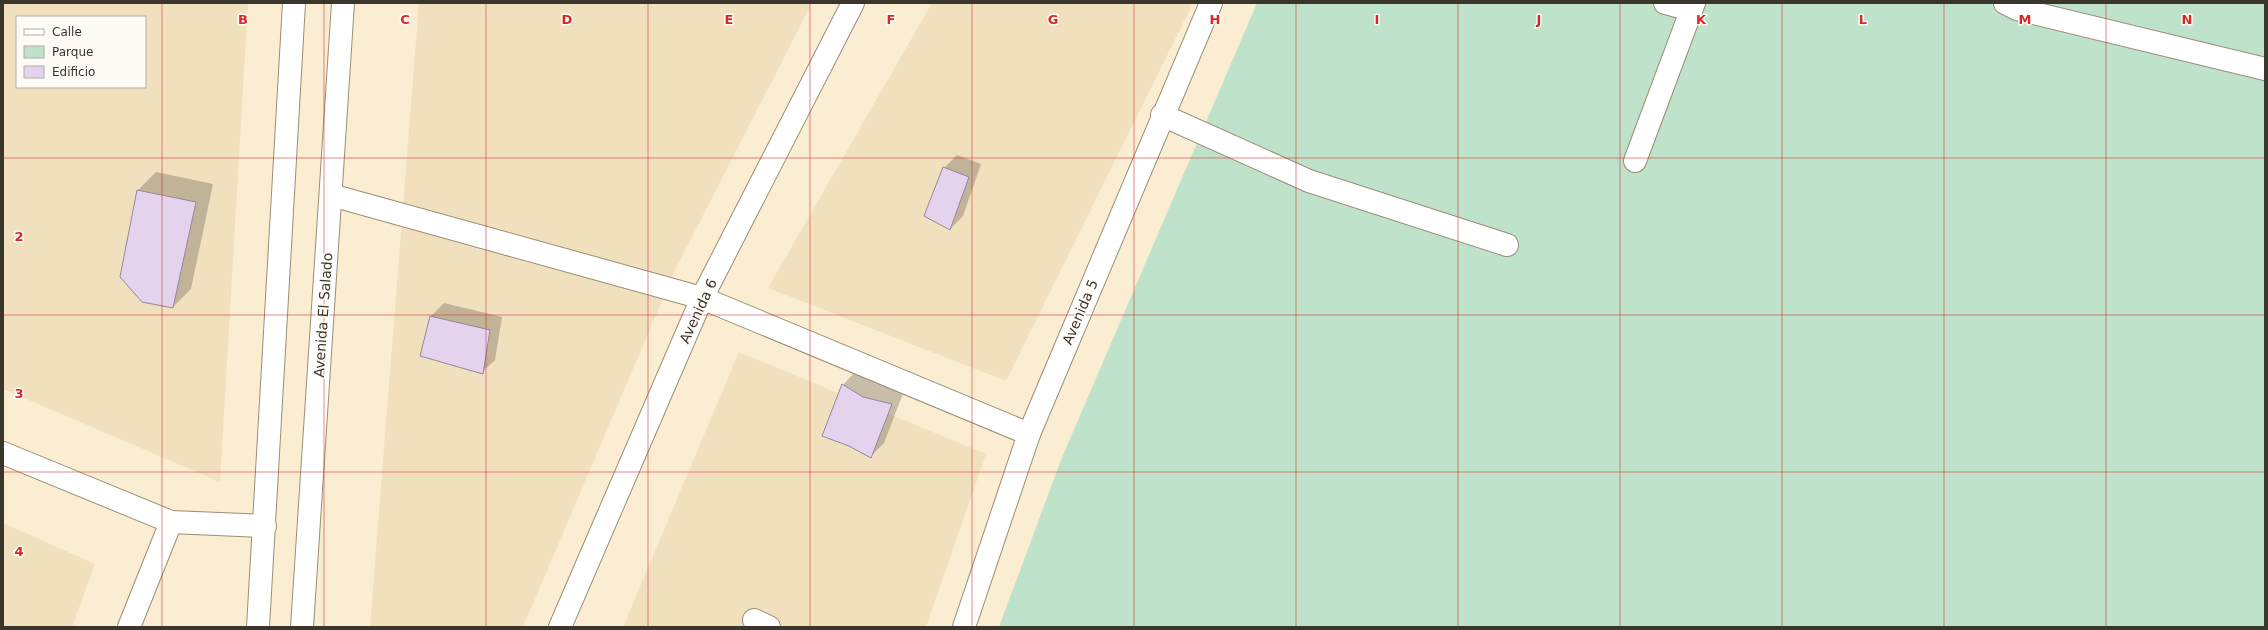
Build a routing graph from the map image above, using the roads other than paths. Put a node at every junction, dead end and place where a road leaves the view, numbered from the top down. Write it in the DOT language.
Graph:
graph roads {
  1 [pos="294,3"];
  2 [pos="343,3"];
  3 [pos="853,3"];
  4 [pos="1211,3"];
  5 [pos="1665,3"];
  6 [pos="2005,3"];
  7 [pos="1692,7"];
  8 [pos="2265,69"];
  9 [pos="1162,115"];
  10 [pos="1635,161"];
  11 [pos="331,195"];
  12 [pos="1507,244"];
  13 [pos="702,298"];
  14 [pos="1029,434"];
  15 [pos="3,453"];
  16 [pos="171,522"];
  17 [pos="265,526"];
  18 [pos="129,627"];
  19 [pos="258,627"];
  20 [pos="302,627"];
  21 [pos="560,627"];
  22 [pos="964,627"];
  1 -- 17 [label="street"];
  2 -- 11 [label="street, Avenida El Salado"];
  3 -- 13 [label="street, Avenida 6"];
  4 -- 9 [label="street, Avenida 5"];
  5 -- 7 [label="street"];
  6 -- 8 [label="street"];
  7 -- 10 [label="street"];
  9 -- 12 [label="street"];
  9 -- 14 [label="street, Avenida 5"];
  11 -- 13 [label="street"];
  11 -- 20 [label="street, Avenida El Salado"];
  13 -- 14 [label="street"];
  13 -- 21 [label="street, Avenida 6"];
  14 -- 22 [label="street, Avenida 5"];
  15 -- 16 [label="street"];
  16 -- 17 [label="street"];
  16 -- 18 [label="street"];
  17 -- 19 [label="street"];
}
